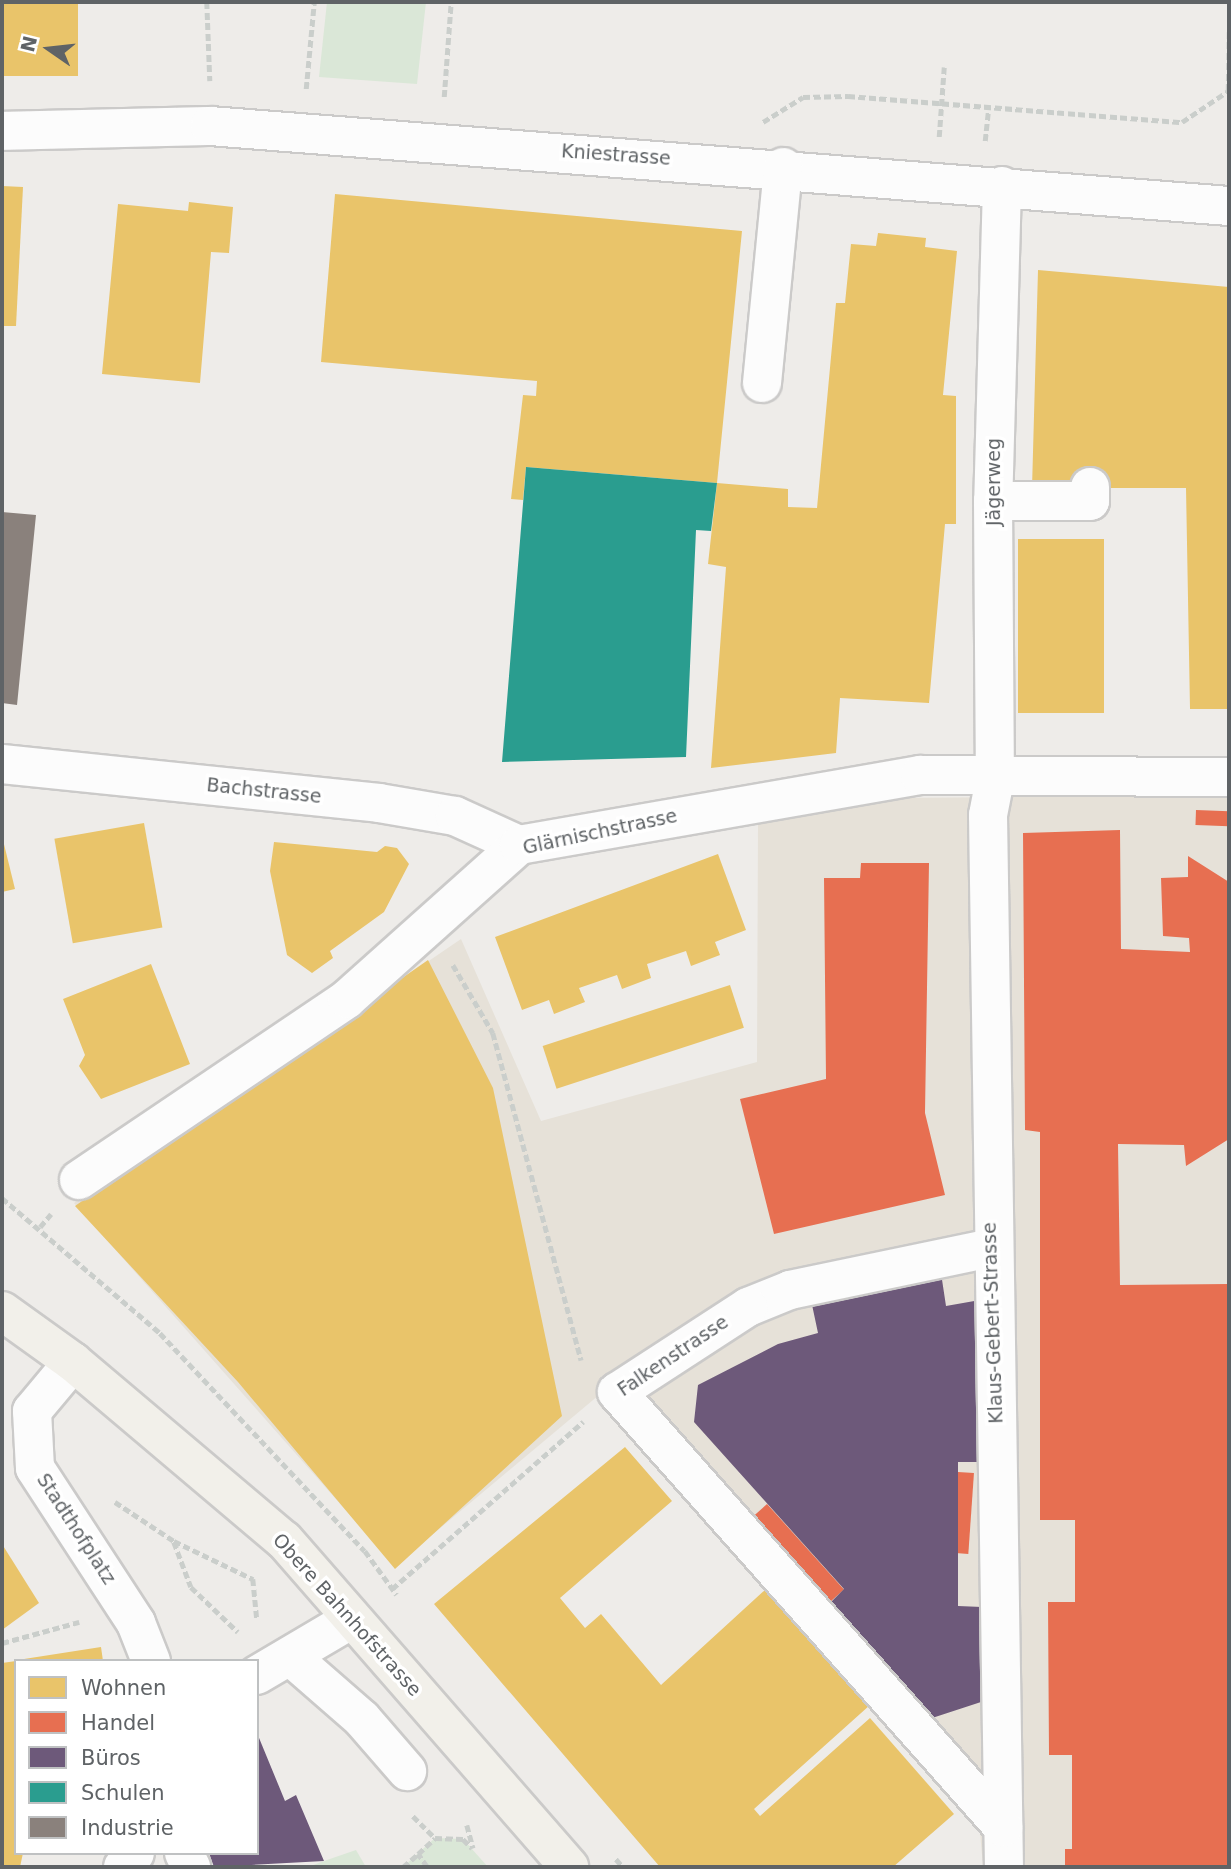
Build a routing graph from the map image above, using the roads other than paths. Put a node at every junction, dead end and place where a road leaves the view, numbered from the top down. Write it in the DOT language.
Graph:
graph roads {
  1 [pos="2,131"];
  2 [pos="783,167"];
  3 [pos="1002,186"];
  4 [pos="1229,206"];
  5 [pos="762,383"];
  6 [pos="1090,487"];
  7 [pos="993,501"];
  8 [pos="2,764"];
  9 [pos="1229,777"];
  10 [pos="995,779"];
  11 [pos="519,845"];
  12 [pos="79,1180"];
  13 [pos="991,1248"];
  14 [pos="2,1311"];
  15 [pos="74,1362"];
  16 [pos="352,1619"];
  17 [pos="254,1657"];
  18 [pos="292,1657"];
  19 [pos="150,1659"];
  20 [pos="407,1771"];
  21 [pos="1003,1826"];
  22 [pos="569,1867"];
  23 [pos="1004,1867"];
  1 -- 2 [label="street, Kniestrasse"];
  2 -- 3 [label="street, Kniestrasse"];
  2 -- 5 [label="street"];
  3 -- 4 [label="street, Kniestrasse"];
  3 -- 7 [label="street, Jägerweg"];
  6 -- 7 [label="street"];
  7 -- 10 [label="street, Jägerweg"];
  8 -- 11 [label="street, Bachstrasse"];
  9 -- 10 [label="street, Glärnischstrasse"];
  10 -- 11 [label="street, Glärnischstrasse"];
  10 -- 13 [label="street, Klaus-Gebert-Strasse"];
  11 -- 12 [label="street, Glärnischstrasse"];
  13 -- 21 [label="street, Klaus-Gebert-Strasse"];
  13 -- 21 [label="street, Falkenstrasse"];
  14 -- 15 [label="main road, Obere Bahnhofstrasse"];
  15 -- 16 [label="main road, Obere Bahnhofstrasse"];
  15 -- 19 [label="street, Stadthofplatz"];
  16 -- 18 [label="street"];
  16 -- 22 [label="main road, Obere Bahnhofstrasse"];
  17 -- 18 [label="street"];
  18 -- 20 [label="street"];
  21 -- 23 [label="street, Klaus-Gebert-Strasse"];
}
